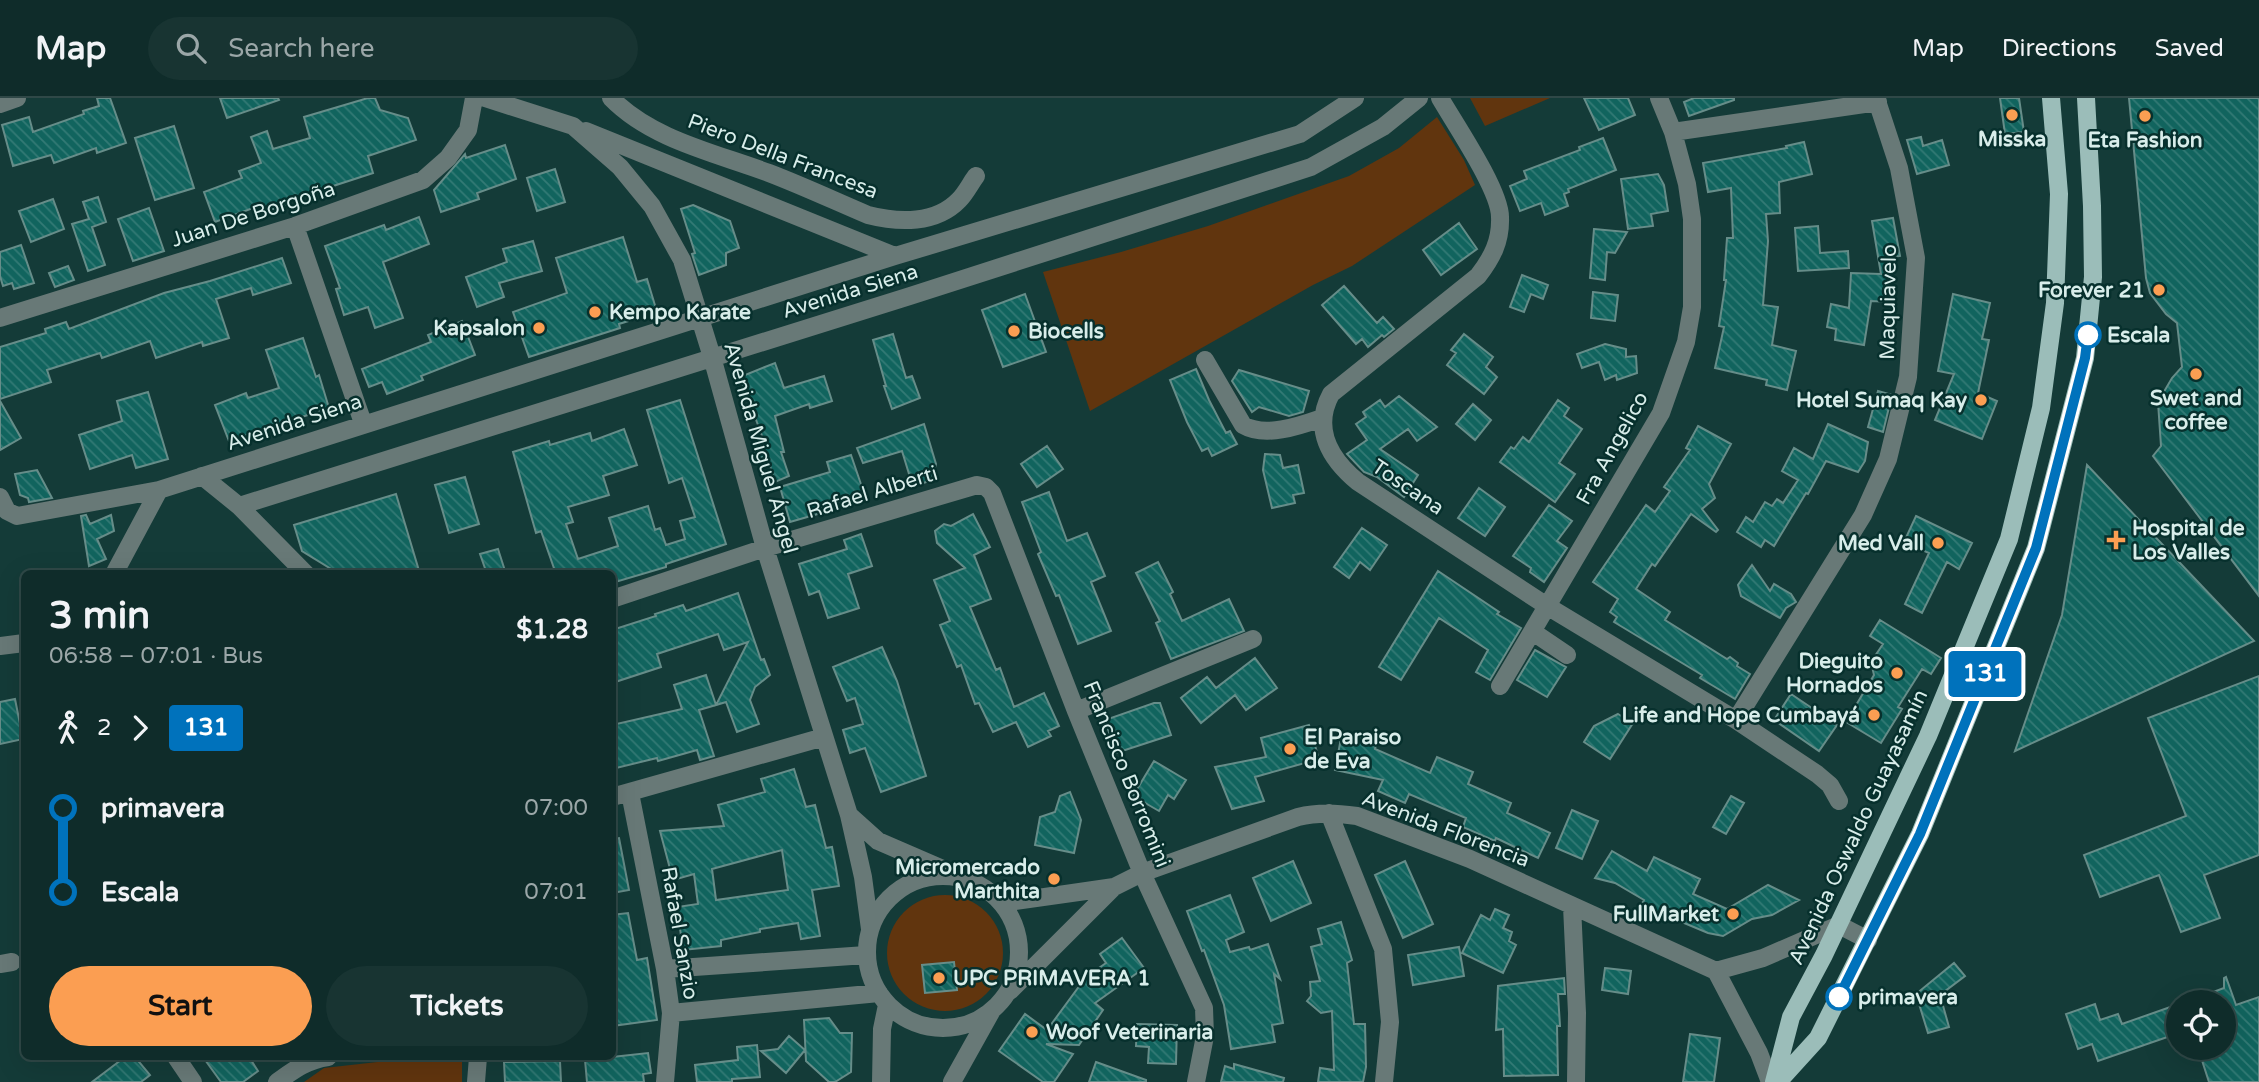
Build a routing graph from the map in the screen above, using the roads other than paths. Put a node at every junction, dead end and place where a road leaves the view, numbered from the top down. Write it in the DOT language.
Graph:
graph roads {
  1 [pos="17,98"];
  2 [pos="474,98"];
  3 [pos="485,98"];
  4 [pos="611,98"];
  5 [pos="1355,98"];
  6 [pos="1419,98"];
  7 [pos="1440,98"];
  8 [pos="1658,98"];
  9 [pos="2051,98"];
  10 [pos="1877,100"];
  11 [pos="2087,101"];
  12 [pos="0,104"];
  13 [pos="573,126"];
  14 [pos="1673,132"];
  15 [pos="976,176"];
  16 [pos="295,226"];
  17 [pos="895,256"];
  18 [pos="0,318"];
  19 [pos="700,318"];
  20 [pos="712,357"];
  21 [pos="1205,360"];
  22 [pos="1322,418"];
  23 [pos="363,424"];
  24 [pos="202,477"];
  25 [pos="986,486"];
  26 [pos="159,490"];
  27 [pos="0,498"];
  28 [pos="239,506"];
  29 [pos="765,548"];
  30 [pos="116,570"];
  31 [pos="302,570"];
  32 [pos="616,598"];
  33 [pos="1547,606"];
  34 [pos="1533,632"];
  35 [pos="1253,639"];
  36 [pos="21,643"];
  37 [pos="0,646"];
  38 [pos="1567,654"];
  39 [pos="1500,686"];
  40 [pos="1076,711"];
  41 [pos="1736,720"];
  42 [pos="824,737"];
  43 [pos="621,795"];
  44 [pos="1839,801"];
  45 [pos="1329,813"];
  46 [pos="849,815"];
  47 [pos="1142,873"];
  48 [pos="963,878"];
  49 [pos="1114,887"];
  50 [pos="1002,903"];
  51 [pos="1572,906"];
  52 [pos="1839,925"];
  53 [pos="870,929"];
  54 [pos="1868,940"];
  55 [pos="866,955"];
  56 [pos="665,969"];
  57 [pos="1716,971"];
  58 [pos="1010,991"];
  59 [pos="883,999"];
  60 [pos="991,1012"];
  61 [pos="671,1013"];
  62 [pos="178,1060"];
  63 [pos="313,1060"];
  64 [pos="478,1060"];
  65 [pos="194,1082"];
  66 [pos="277,1082"];
  67 [pos="476,1082"];
  68 [pos="665,1082"];
  69 [pos="881,1082"];
  70 [pos="952,1082"];
  71 [pos="1196,1082"];
  72 [pos="1384,1082"];
  73 [pos="1576,1082"];
  74 [pos="1774,1082"];
  1 -- 12 [label="street"];
  2 -- 16 [label="street, Juan De Borgoña"];
  3 -- 13 [label="street, Avenida Miguel Ángel"];
  4 -- 15 [label="street, Piero Della Francesa"];
  5 -- 17 [label="street, Avenida Siena"];
  6 -- 20 [label="street, Avenida Siena"];
  7 -- 22 [label="street"];
  8 -- 14 [label="street, Fra Angelico"];
  9 -- 52 [label="main road, Avenida Oswaldo Guayasamín"];
  10 -- 14 [label="street"];
  10 -- 41 [label="street, Maquiavelo"];
  11 -- 54 [label="main road"];
  13 -- 17 [label="street, Avenida Miguel Ángel"];
  13 -- 19 [label="street, Avenida Miguel Ángel"];
  14 -- 33 [label="street, Fra Angelico"];
  16 -- 18 [label="street, Juan De Borgoña"];
  16 -- 23 [label="street"];
  17 -- 19 [label="street, Avenida Siena"];
  19 -- 20 [label="street, Avenida Miguel Ángel"];
  19 -- 23 [label="street, Avenida Siena"];
  20 -- 28 [label="street, Avenida Siena"];
  20 -- 29 [label="street, Avenida Miguel Ángel"];
  21 -- 22 [label="street"];
  22 -- 33 [label="street, Toscana"];
  23 -- 24 [label="street, Avenida Siena"];
  24 -- 26 [label="street, Avenida Siena"];
  24 -- 28 [label="street"];
  25 -- 29 [label="street, Rafael Alberti"];
  25 -- 40 [label="street, Francisco Borromini"];
  26 -- 27 [label="street, Avenida Siena"];
  26 -- 30 [label="street"];
  28 -- 31 [label="street"];
  29 -- 32 [label="street, Rafael Alberti"];
  29 -- 42 [label="street, Avenida Miguel Ángel"];
  33 -- 34 [label="street, Fra Angelico"];
  33 -- 41 [label="street, Toscana"];
  34 -- 38 [label="street"];
  34 -- 39 [label="street, Fra Angelico"];
  35 -- 40 [label="street"];
  36 -- 37 [label="street"];
  40 -- 47 [label="street, Francisco Borromini"];
  41 -- 44 [label="street, Toscana"];
  42 -- 43 [label="street"];
  42 -- 46 [label="street, Avenida Miguel Ángel"];
  43 -- 56 [label="street, Rafael Sanzio"];
  45 -- 47 [label="street, Avenida Florencia"];
  45 -- 51 [label="street, Avenida Florencia"];
  45 -- 72 [label="street"];
  46 -- 48 [label="street"];
  46 -- 53 [label="street, Avenida Miguel Ángel"];
  47 -- 49 [label="street, Avenida Florencia"];
  47 -- 71 [label="street, Francisco Borromini"];
  48 -- 50 [label="street"];
  48 -- 53 [label="street"];
  49 -- 50 [label="street, Avenida Florencia"];
  49 -- 58 [label="street, Avenida Florencia"];
  50 -- 58 [label="street"];
  51 -- 57 [label="street, Avenida Florencia"];
  51 -- 73 [label="street"];
  52 -- 54 [label="street"];
  52 -- 57 [label="street"];
  52 -- 74 [label="main road, Avenida Oswaldo Guayasamín"];
  53 -- 55 [label="street"];
  54 -- 74 [label="main road"];
  55 -- 56 [label="street"];
  55 -- 59 [label="street"];
  56 -- 61 [label="street, Rafael Sanzio"];
  57 -- 74 [label="street"];
  58 -- 60 [label="street"];
  59 -- 60 [label="street"];
  59 -- 61 [label="street"];
  59 -- 69 [label="street"];
  60 -- 70 [label="street"];
  61 -- 68 [label="street, Rafael Sanzio"];
  62 -- 65 [label="street"];
  63 -- 66 [label="street"];
  64 -- 67 [label="street"];
}
